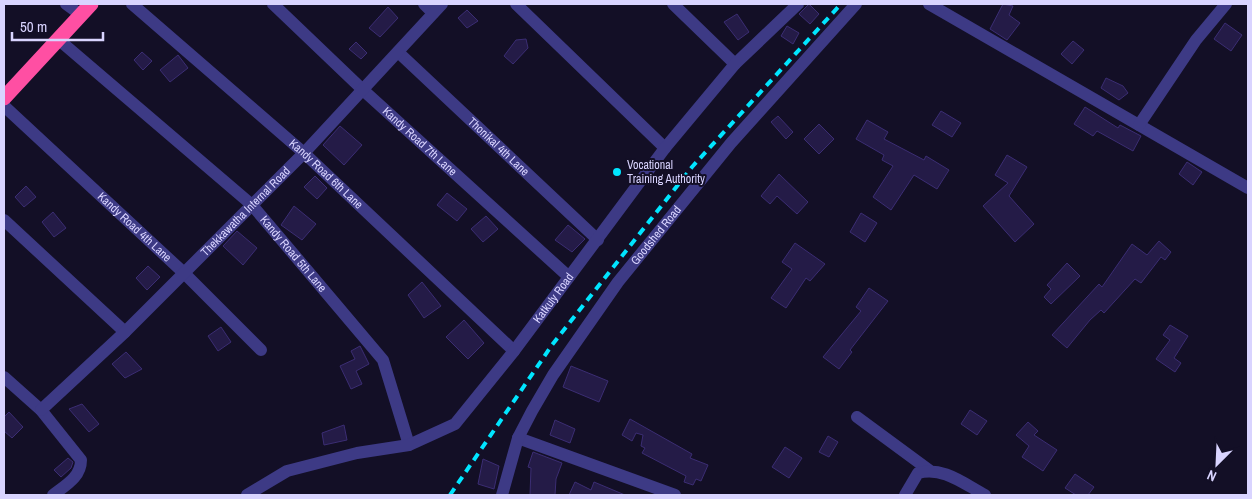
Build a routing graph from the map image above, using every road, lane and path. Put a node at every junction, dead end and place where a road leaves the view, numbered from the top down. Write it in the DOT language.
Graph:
graph roads {
  1 [pos="66,4"];
  2 [pos="91,4"];
  3 [pos="132,4"];
  4 [pos="273,4"];
  5 [pos="424,4"];
  6 [pos="516,4"];
  7 [pos="673,4"];
  8 [pos="798,4"];
  9 [pos="856,4"];
  10 [pos="929,4"];
  11 [pos="1226,4"];
  12 [pos="438,8"];
  13 [pos="81,16"];
  14 [pos="59,40"];
  15 [pos="398,52"];
  16 [pos="735,64"];
  17 [pos="362,90"];
  18 [pos="4,98"];
  19 [pos="4,106"];
  20 [pos="1139,125"];
  21 [pos="665,148"];
  22 [pos="304,153"];
  23 [pos="1248,188"];
  24 [pos="252,205"];
  25 [pos="4,220"];
  26 [pos="598,240"];
  27 [pos="184,273"];
  28 [pos="569,277"];
  29 [pos="125,332"];
  30 [pos="261,350"];
  31 [pos="514,351"];
  32 [pos="4,377"];
  33 [pos="41,410"];
  34 [pos="857,417"];
  35 [pos="518,438"];
  36 [pos="409,445"];
  37 [pos="929,470"];
  38 [pos="267,490"];
  39 [pos="54,495"];
  40 [pos="247,495"];
  41 [pos="502,495"];
  42 [pos="675,495"];
  43 [pos="905,495"];
  44 [pos="985,495"];
  1 -- 13 [label="street"];
  2 -- 13 [label="highway"];
  3 -- 22 [label="street, Kandy Road 6th Lane"];
  4 -- 17 [label="street, Kandy Road 7th Lane"];
  5 -- 12 [label="street"];
  6 -- 21 [label="street"];
  7 -- 16 [label="street"];
  8 -- 16 [label="street, Katkuly Road"];
  9 -- 35 [label="street, Goodshed Road"];
  10 -- 20 [label="street"];
  11 -- 20 [label="street"];
  12 -- 15 [label="street, Thekkawatha Internal Road"];
  13 -- 14 [label="highway"];
  14 -- 18 [label="highway"];
  14 -- 24 [label="street, Kandy Road 5th Lane"];
  15 -- 17 [label="street, Thekkawatha Internal Road"];
  15 -- 26 [label="street, Thonikal 4th Lane"];
  16 -- 21 [label="street, Katkuly Road"];
  17 -- 22 [label="street, Thekkawatha Internal Road"];
  17 -- 28 [label="street, Kandy Road 7th Lane"];
  19 -- 27 [label="street, Kandy Road 4th Lane"];
  20 -- 23 [label="street"];
  21 -- 26 [label="street, Katkuly Road"];
  22 -- 24 [label="street, Thekkawatha Internal Road"];
  22 -- 31 [label="street, Kandy Road 6th Lane"];
  24 -- 27 [label="street, Thekkawatha Internal Road"];
  24 -- 36 [label="street, Kandy Road 5th Lane"];
  25 -- 29 [label="street"];
  26 -- 28 [label="street, Katkuly Road"];
  27 -- 29 [label="street, Thekkawatha Internal Road"];
  27 -- 30 [label="street, Kandy Road 4th Lane"];
  28 -- 31 [label="street, Katkuly Road"];
  29 -- 33 [label="street, Thekkawatha Internal Road"];
  31 -- 36 [label="street, Katkuly Road"];
  32 -- 33 [label="street"];
  33 -- 39 [label="street"];
  34 -- 37 [label="street"];
  35 -- 41 [label="street, Goodshed Road"];
  35 -- 42 [label="street"];
  36 -- 38 [label="street, Katkuly Road"];
  37 -- 43 [label="street"];
  37 -- 44 [label="street"];
  38 -- 40 [label="street, Katkuly Road"];
}
